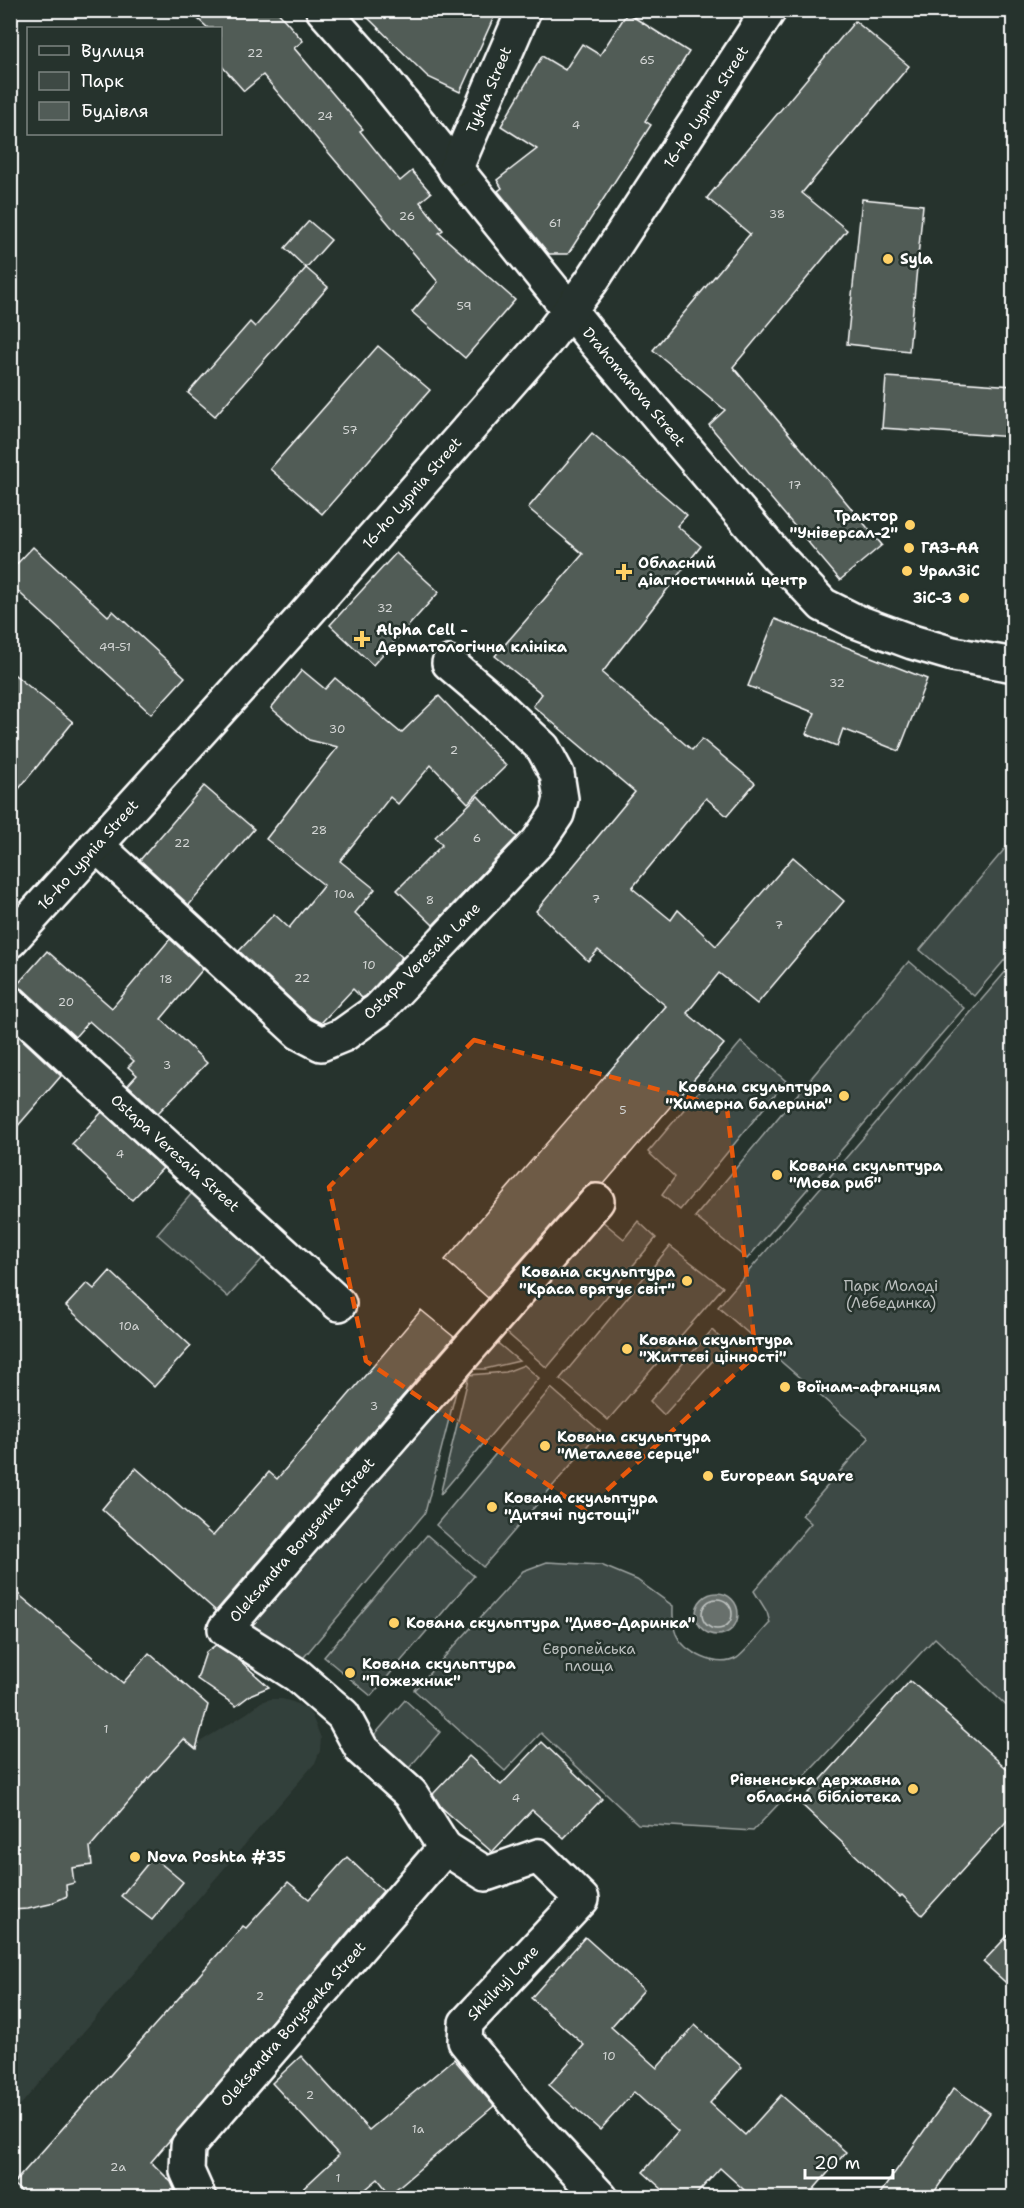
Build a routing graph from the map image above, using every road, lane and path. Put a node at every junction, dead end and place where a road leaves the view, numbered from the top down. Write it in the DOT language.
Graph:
graph roads {
  1 [pos="323,10"];
  2 [pos="524,10"];
  3 [pos="769,10"];
  4 [pos="455,170"];
  5 [pos="570,310"];
  6 [pos="449,663"];
  7 [pos="1014,664"];
  8 [pos="96,845"];
  9 [pos="10,941"];
  10 [pos="10,1003"];
  11 [pos="597,1202"];
  12 [pos="339,1304"];
  13 [pos="445,1848"];
  14 [pos="199,2198"];
  15 [pos="601,2198"];
  1 -- 4 [label="street, Drahomanova Street"];
  2 -- 4 [label="street, Tykha Street"];
  3 -- 5 [label="street, 16-ho Lypnia Street"];
  4 -- 5 [label="street, Drahomanova Street"];
  5 -- 7 [label="street, Drahomanova Street"];
  5 -- 8 [label="street, 16-ho Lypnia Street"];
  6 -- 8 [label="street, Ostapa Veresaia Lane"];
  8 -- 9 [label="street, 16-ho Lypnia Street"];
  10 -- 12 [label="street, Ostapa Veresaia Street"];
  11 -- 13 [label="street, Oleksandra Borysenka Street"];
  13 -- 14 [label="street, Oleksandra Borysenka Street"];
  13 -- 15 [label="street, Shkilnyj Lane"];
}
